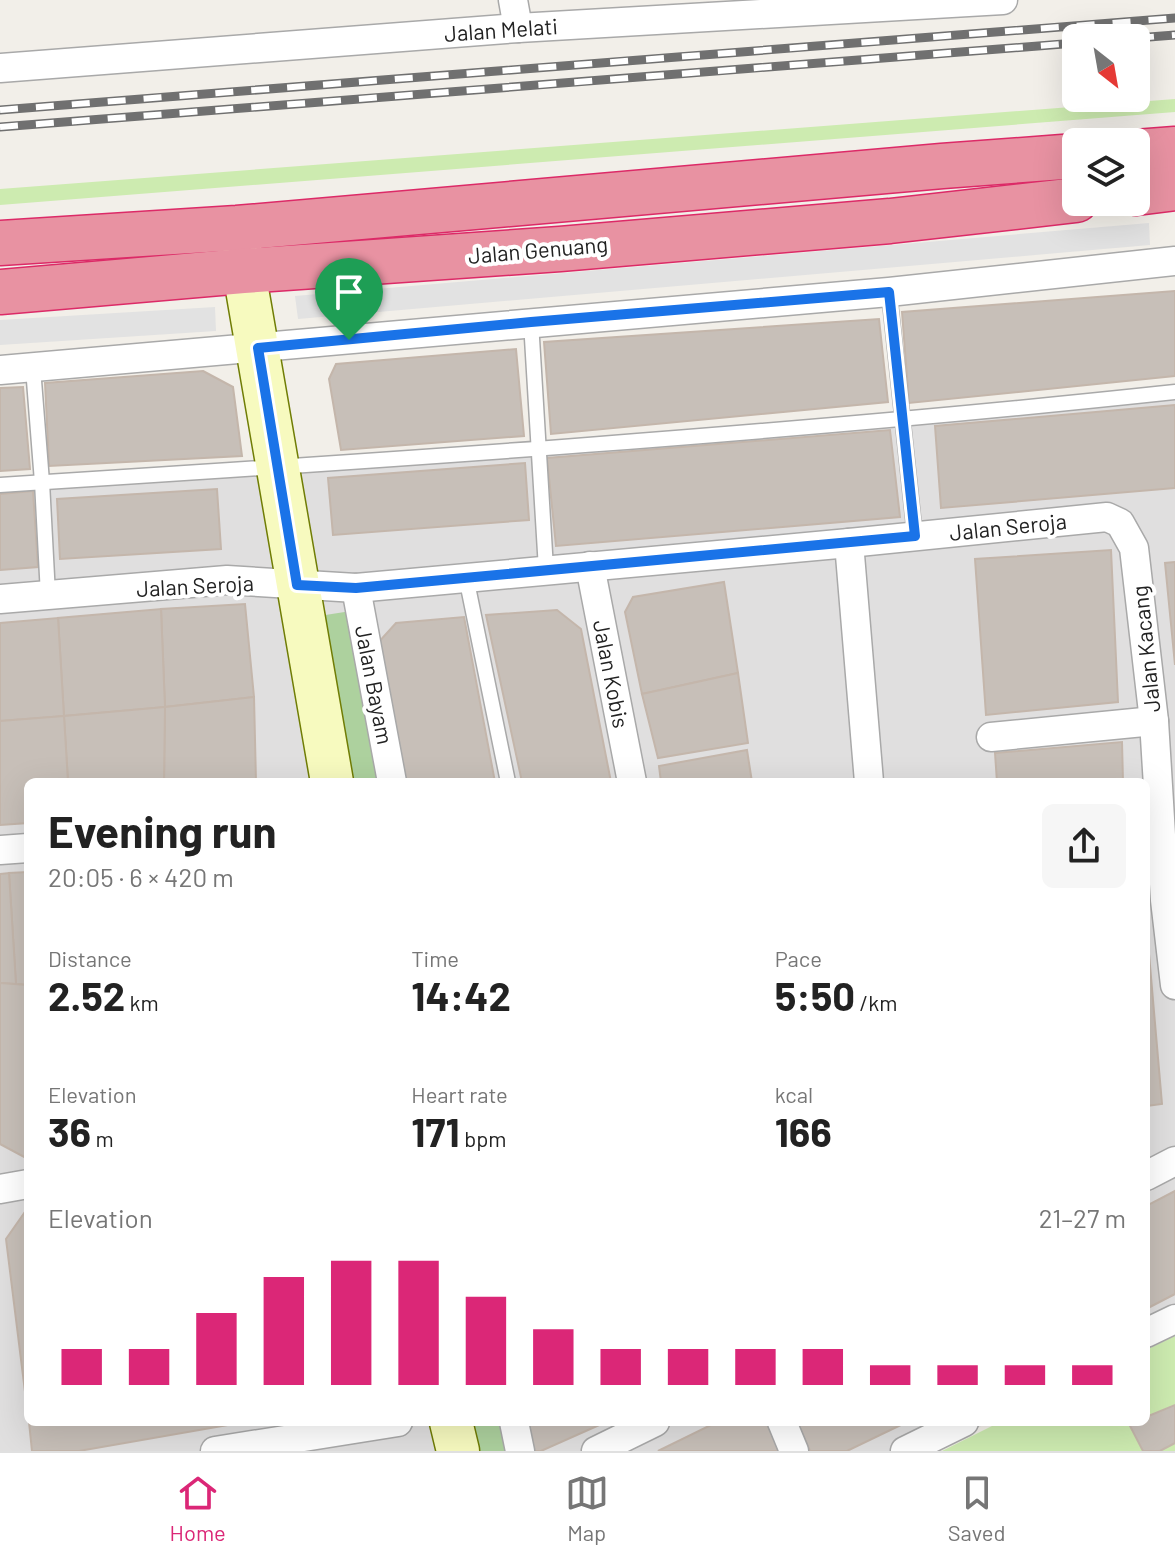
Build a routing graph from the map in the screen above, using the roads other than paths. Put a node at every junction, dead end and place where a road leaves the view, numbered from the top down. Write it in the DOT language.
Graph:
graph roads {
  1 [pos="513,0"];
  2 [pos="1003,0"];
  3 [pos="518,28"];
  4 [pos="0,68"];
  5 [pos="1175,149"];
  6 [pos="1150,151"];
  7 [pos="1062,157"];
  8 [pos="1175,188"];
  9 [pos="1150,191"];
  10 [pos="1062,202"];
  11 [pos="237,228"];
  12 [pos="0,243"];
  13 [pos="1175,261"];
  14 [pos="243,271"];
  15 [pos="0,292"];
  16 [pos="889,292"];
  17 [pos="531,322"];
  18 [pos="258,348"];
  19 [pos="33,368"];
  20 [pos="0,370"];
  21 [pos="1175,392"];
  22 [pos="901,419"];
  23 [pos="538,449"];
  24 [pos="277,467"];
  25 [pos="42,482"];
  26 [pos="0,485"];
  27 [pos="1107,517"];
  28 [pos="915,536"];
  29 [pos="849,543"];
  30 [pos="590,566"];
  31 [pos="546,569"];
  32 [pos="466,577"];
  33 [pos="297,585"];
  34 [pos="356,588"];
  35 [pos="48,595"];
  36 [pos="0,599"];
  37 [pos="1154,721"];
  38 [pos="991,737"];
  39 [pos="331,778"];
  40 [pos="391,778"];
  41 [pos="507,778"];
  42 [pos="631,778"];
  43 [pos="869,778"];
  44 [pos="24,848"];
  45 [pos="0,850"];
  46 [pos="1156,901"];
  47 [pos="1175,985"];
  48 [pos="1175,1161"];
  49 [pos="1150,1174"];
  50 [pos="24,1185"];
  51 [pos="0,1189"];
  52 [pos="1175,1319"];
  53 [pos="1150,1331"];
  54 [pos="373,1426"];
  55 [pos="452,1426"];
  56 [pos="515,1426"];
  57 [pos="640,1426"];
  58 [pos="784,1426"];
  59 [pos="956,1426"];
  60 [pos="215,1451"];
  61 [pos="458,1451"];
  62 [pos="520,1451"];
  63 [pos="596,1451"];
  64 [pos="794,1451"];
  65 [pos="905,1451"];
  1 -- 3 [label="street"];
  2 -- 3 [label="street, Jalan Melati"];
  3 -- 4 [label="street, Jalan Melati"];
  5 -- 6 [label="highway"];
  7 -- 11 [label="highway"];
  8 -- 9 [label="highway"];
  10 -- 14 [label="highway, Jalan Genuang"];
  11 -- 12 [label="highway"];
  11 -- 14 [label="street"];
  13 -- 16 [label="street"];
  14 -- 15 [label="highway, Jalan Genuang"];
  14 -- 18 [label="street"];
  16 -- 17 [label="street"];
  16 -- 22 [label="lane"];
  17 -- 18 [label="street"];
  17 -- 23 [label="lane"];
  18 -- 19 [label="street"];
  18 -- 24 [label="street"];
  19 -- 20 [label="street"];
  19 -- 25 [label="lane"];
  21 -- 22 [label="lane"];
  22 -- 23 [label="lane"];
  22 -- 28 [label="lane"];
  23 -- 24 [label="lane"];
  23 -- 31 [label="lane"];
  24 -- 25 [label="lane"];
  24 -- 33 [label="street"];
  25 -- 26 [label="lane"];
  25 -- 35 [label="lane"];
  27 -- 28 [label="street, Jalan Seroja"];
  27 -- 37 [label="street, Jalan Kacang"];
  28 -- 29 [label="street, Jalan Seroja"];
  29 -- 30 [label="street, Jalan Seroja"];
  29 -- 43 [label="street"];
  30 -- 31 [label="street, Jalan Seroja"];
  30 -- 42 [label="street, Jalan Kobis"];
  31 -- 32 [label="street, Jalan Seroja"];
  32 -- 34 [label="street, Jalan Seroja"];
  32 -- 41 [label="lane"];
  33 -- 34 [label="street, Jalan Seroja"];
  33 -- 35 [label="street, Jalan Seroja"];
  33 -- 39 [label="street"];
  34 -- 40 [label="street, Jalan Bayam"];
  35 -- 36 [label="street, Jalan Seroja"];
  37 -- 38 [label="street"];
  37 -- 46 [label="street, Jalan Kacang"];
  44 -- 45 [label="street"];
  46 -- 47 [label="street, Jalan Kacang"];
  48 -- 49 [label="street"];
  50 -- 51 [label="street"];
  52 -- 53 [label="street"];
  54 -- 60 [label="street"];
  55 -- 61 [label="street"];
  56 -- 62 [label="street"];
  57 -- 63 [label="street"];
  58 -- 64 [label="street"];
  59 -- 65 [label="street"];
}
